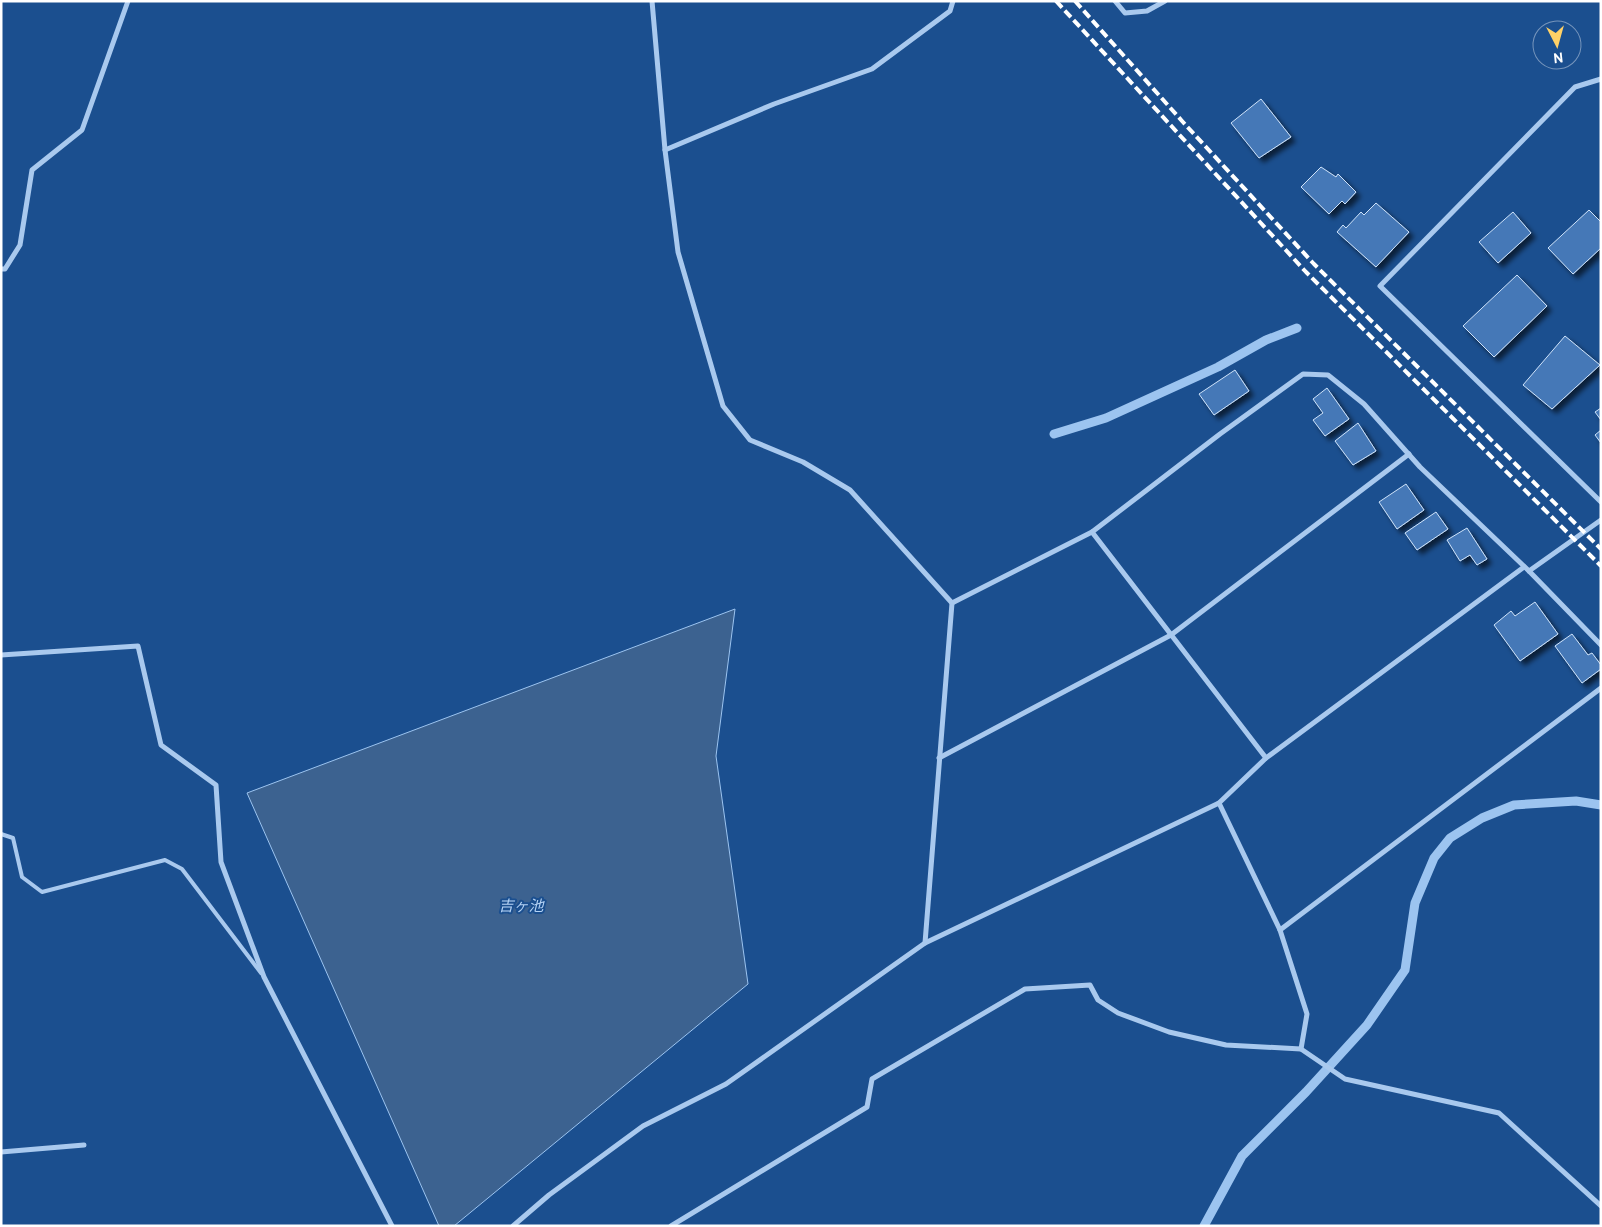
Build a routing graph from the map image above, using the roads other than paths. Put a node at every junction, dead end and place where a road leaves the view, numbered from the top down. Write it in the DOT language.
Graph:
graph roads {
  1 [pos="128,1"];
  2 [pos="652,1"];
  3 [pos="953,1"];
  4 [pos="1116,1"];
  5 [pos="1165,1"];
  6 [pos="1601,79"];
  7 [pos="665,150"];
  8 [pos="1,269"];
  9 [pos="1409,454"];
  10 [pos="1601,502"];
  11 [pos="1601,520"];
  12 [pos="1092,532"];
  13 [pos="1524,567"];
  14 [pos="1529,571"];
  15 [pos="952,603"];
  16 [pos="1171,635"];
  17 [pos="1601,644"];
  18 [pos="1,655"];
  19 [pos="1601,688"];
  20 [pos="940,758"];
  21 [pos="1266,758"];
  22 [pos="1219,803"];
  23 [pos="1,834"];
  24 [pos="1280,930"];
  25 [pos="925,942"];
  26 [pos="264,977"];
  27 [pos="1301,1049"];
  28 [pos="84,1145"];
  29 [pos="1,1152"];
  30 [pos="1601,1206"];
  31 [pos="392,1226"];
  32 [pos="513,1226"];
  33 [pos="671,1226"];
  1 -- 8 [label="street"];
  2 -- 7 [label="street"];
  3 -- 7 [label="street"];
  4 -- 5 [label="street"];
  6 -- 10 [label="street"];
  7 -- 15 [label="street"];
  9 -- 12 [label="street"];
  9 -- 13 [label="street"];
  9 -- 16 [label="street"];
  11 -- 14 [label="street"];
  12 -- 15 [label="street"];
  12 -- 16 [label="street"];
  13 -- 14 [label="street"];
  13 -- 21 [label="street"];
  14 -- 17 [label="street"];
  15 -- 20 [label="street"];
  16 -- 20 [label="street"];
  16 -- 21 [label="street"];
  18 -- 26 [label="street"];
  19 -- 24 [label="street"];
  20 -- 25 [label="street"];
  21 -- 22 [label="street"];
  22 -- 24 [label="street"];
  22 -- 25 [label="street"];
  23 -- 26 [label="lane"];
  24 -- 27 [label="street"];
  25 -- 32 [label="street"];
  26 -- 31 [label="street"];
  27 -- 30 [label="street"];
  27 -- 33 [label="street"];
  28 -- 29 [label="street"];
}
